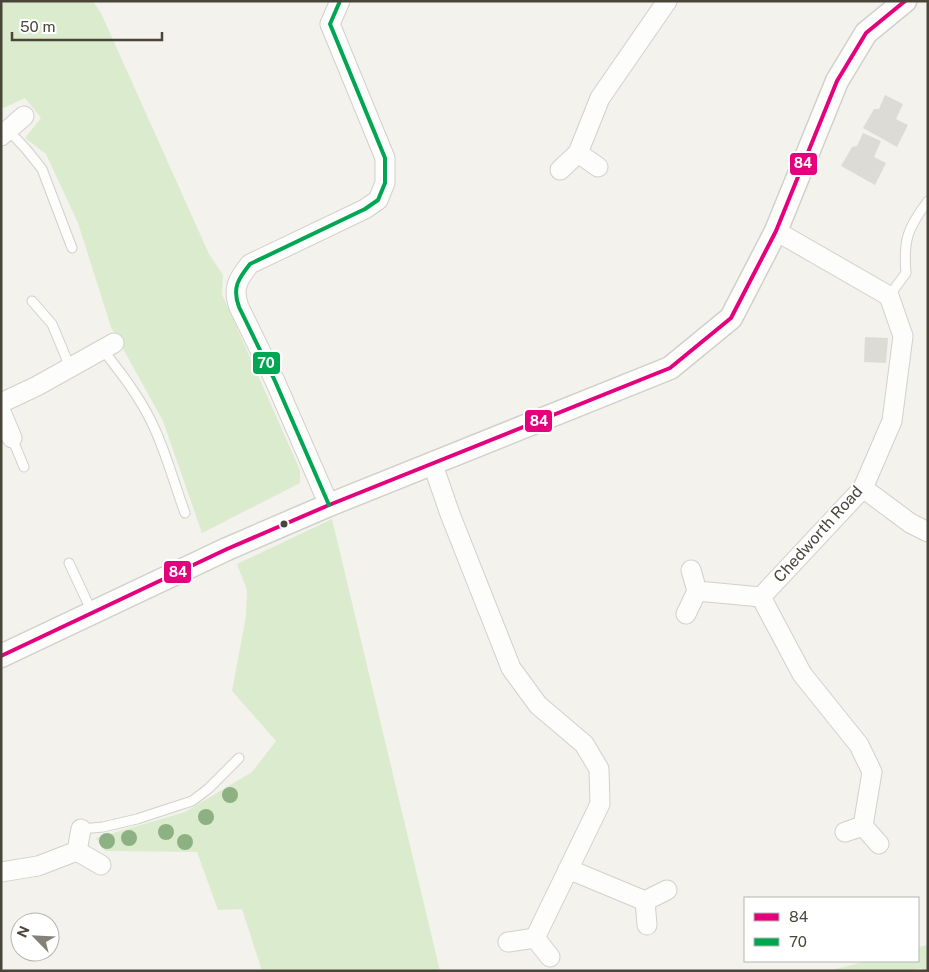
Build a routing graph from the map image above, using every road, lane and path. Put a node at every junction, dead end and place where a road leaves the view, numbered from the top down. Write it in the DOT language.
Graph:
graph roads {
  1 [pos="340,1"];
  2 [pos="667,1"];
  3 [pos="905,1"];
  4 [pos="24,116"];
  5 [pos="3,134"];
  6 [pos="578,154"];
  7 [pos="598,167"];
  8 [pos="560,170"];
  9 [pos="928,201"];
  10 [pos="776,231"];
  11 [pos="72,248"];
  12 [pos="888,296"];
  13 [pos="32,301"];
  14 [pos="108,346"];
  15 [pos="70,367"];
  16 [pos="1,402"];
  17 [pos="1,412"];
  18 [pos="12,438"];
  19 [pos="432,462"];
  20 [pos="24,467"];
  21 [pos="863,488"];
  22 [pos="329,504"];
  23 [pos="185,512"];
  24 [pos="928,532"];
  25 [pos="69,563"];
  26 [pos="691,570"];
  27 [pos="697,591"];
  28 [pos="760,598"];
  29 [pos="92,613"];
  30 [pos="686,614"];
  31 [pos="1,656"];
  32 [pos="239,758"];
  33 [pos="81,829"];
  34 [pos="879,844"];
  35 [pos="77,851"];
  36 [pos="101,865"];
  37 [pos="568,868"];
  38 [pos="1,872"];
  39 [pos="667,890"];
  40 [pos="645,901"];
  41 [pos="647,925"];
  42 [pos="535,938"];
  43 [pos="508,942"];
  44 [pos="550,957"];
  1 -- 22 [label="street"];
  2 -- 6 [label="street"];
  3 -- 10 [label="street"];
  4 -- 5 [label="street"];
  5 -- 11 [label="lane"];
  6 -- 7 [label="street"];
  6 -- 8 [label="street"];
  9 -- 12 [label="lane"];
  10 -- 12 [label="street"];
  10 -- 19 [label="street"];
  12 -- 21 [label="street, Chedworth Road"];
  13 -- 15 [label="lane"];
  14 -- 15 [label="street"];
  14 -- 23 [label="lane"];
  15 -- 16 [label="street"];
  17 -- 18 [label="street"];
  18 -- 20 [label="lane"];
  19 -- 22 [label="street"];
  19 -- 37 [label="street"];
  21 -- 24 [label="street"];
  21 -- 28 [label="street, Chedworth Road"];
  22 -- 29 [label="street"];
  25 -- 29 [label="lane"];
  26 -- 27 [label="street"];
  27 -- 28 [label="street, Chedworth Road"];
  27 -- 30 [label="street"];
  28 -- 34 [label="street, Chedworth Road"];
  29 -- 31 [label="street"];
  32 -- 33 [label="lane"];
  33 -- 35 [label="street"];
  35 -- 36 [label="street"];
  35 -- 38 [label="street"];
  37 -- 40 [label="street"];
  37 -- 42 [label="street"];
  39 -- 40 [label="street"];
  40 -- 41 [label="street"];
  42 -- 43 [label="street"];
  42 -- 44 [label="street"];
}
